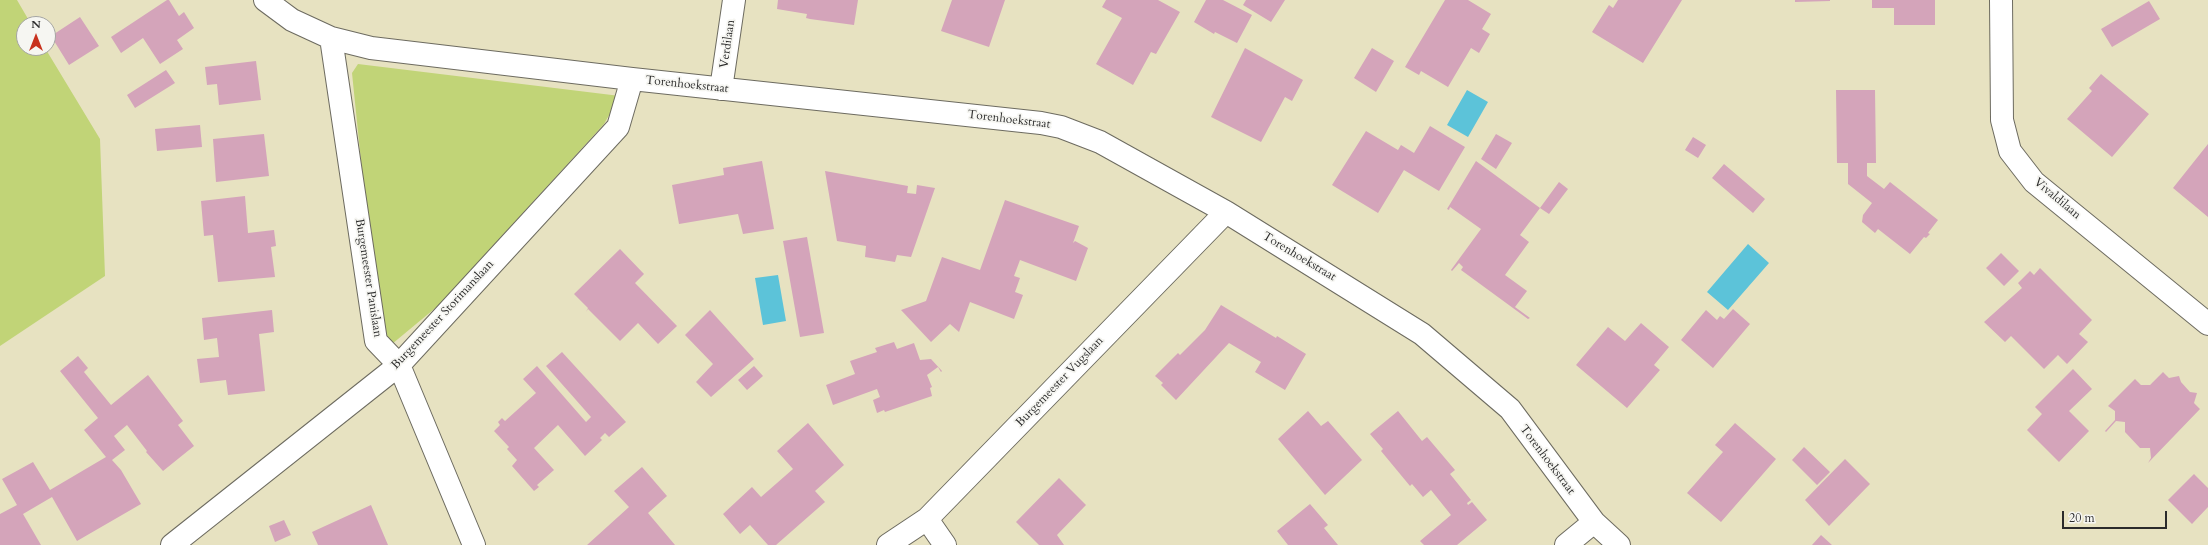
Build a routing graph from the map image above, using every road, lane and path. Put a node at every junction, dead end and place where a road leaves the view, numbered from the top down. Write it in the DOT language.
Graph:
graph roads {
  1 [pos="265,0"];
  2 [pos="734,0"];
  3 [pos="2001,0"];
  4 [pos="331,38"];
  5 [pos="632,79"];
  6 [pos="722,89"];
  7 [pos="1226,212"];
  8 [pos="2208,324"];
  9 [pos="399,365"];
  10 [pos="927,519"];
  11 [pos="1594,522"];
  12 [pos="172,545"];
  13 [pos="474,545"];
  14 [pos="888,545"];
  15 [pos="946,545"];
  16 [pos="1566,545"];
  17 [pos="1619,545"];
  1 -- 4 [label="street, Torenhoekstraat"];
  2 -- 6 [label="street, Verdilaan"];
  3 -- 8 [label="street, Vivaldilaan"];
  4 -- 5 [label="street, Torenhoekstraat"];
  4 -- 9 [label="street, Burgemeester Panislaan"];
  5 -- 6 [label="street, Torenhoekstraat"];
  5 -- 9 [label="street, Burgemeester Storimanslaan"];
  6 -- 7 [label="street, Torenhoekstraat"];
  7 -- 10 [label="street, Burgemeester Vugslaan"];
  7 -- 11 [label="street, Torenhoekstraat"];
  9 -- 12 [label="street, Burgemeester Storimanslaan"];
  9 -- 13 [label="street, Burgemeester Panislaan"];
  10 -- 14 [label="street, Burgemeester Vugslaan"];
  10 -- 15 [label="street"];
  11 -- 16 [label="street"];
  11 -- 17 [label="street, Torenhoekstraat"];
}
